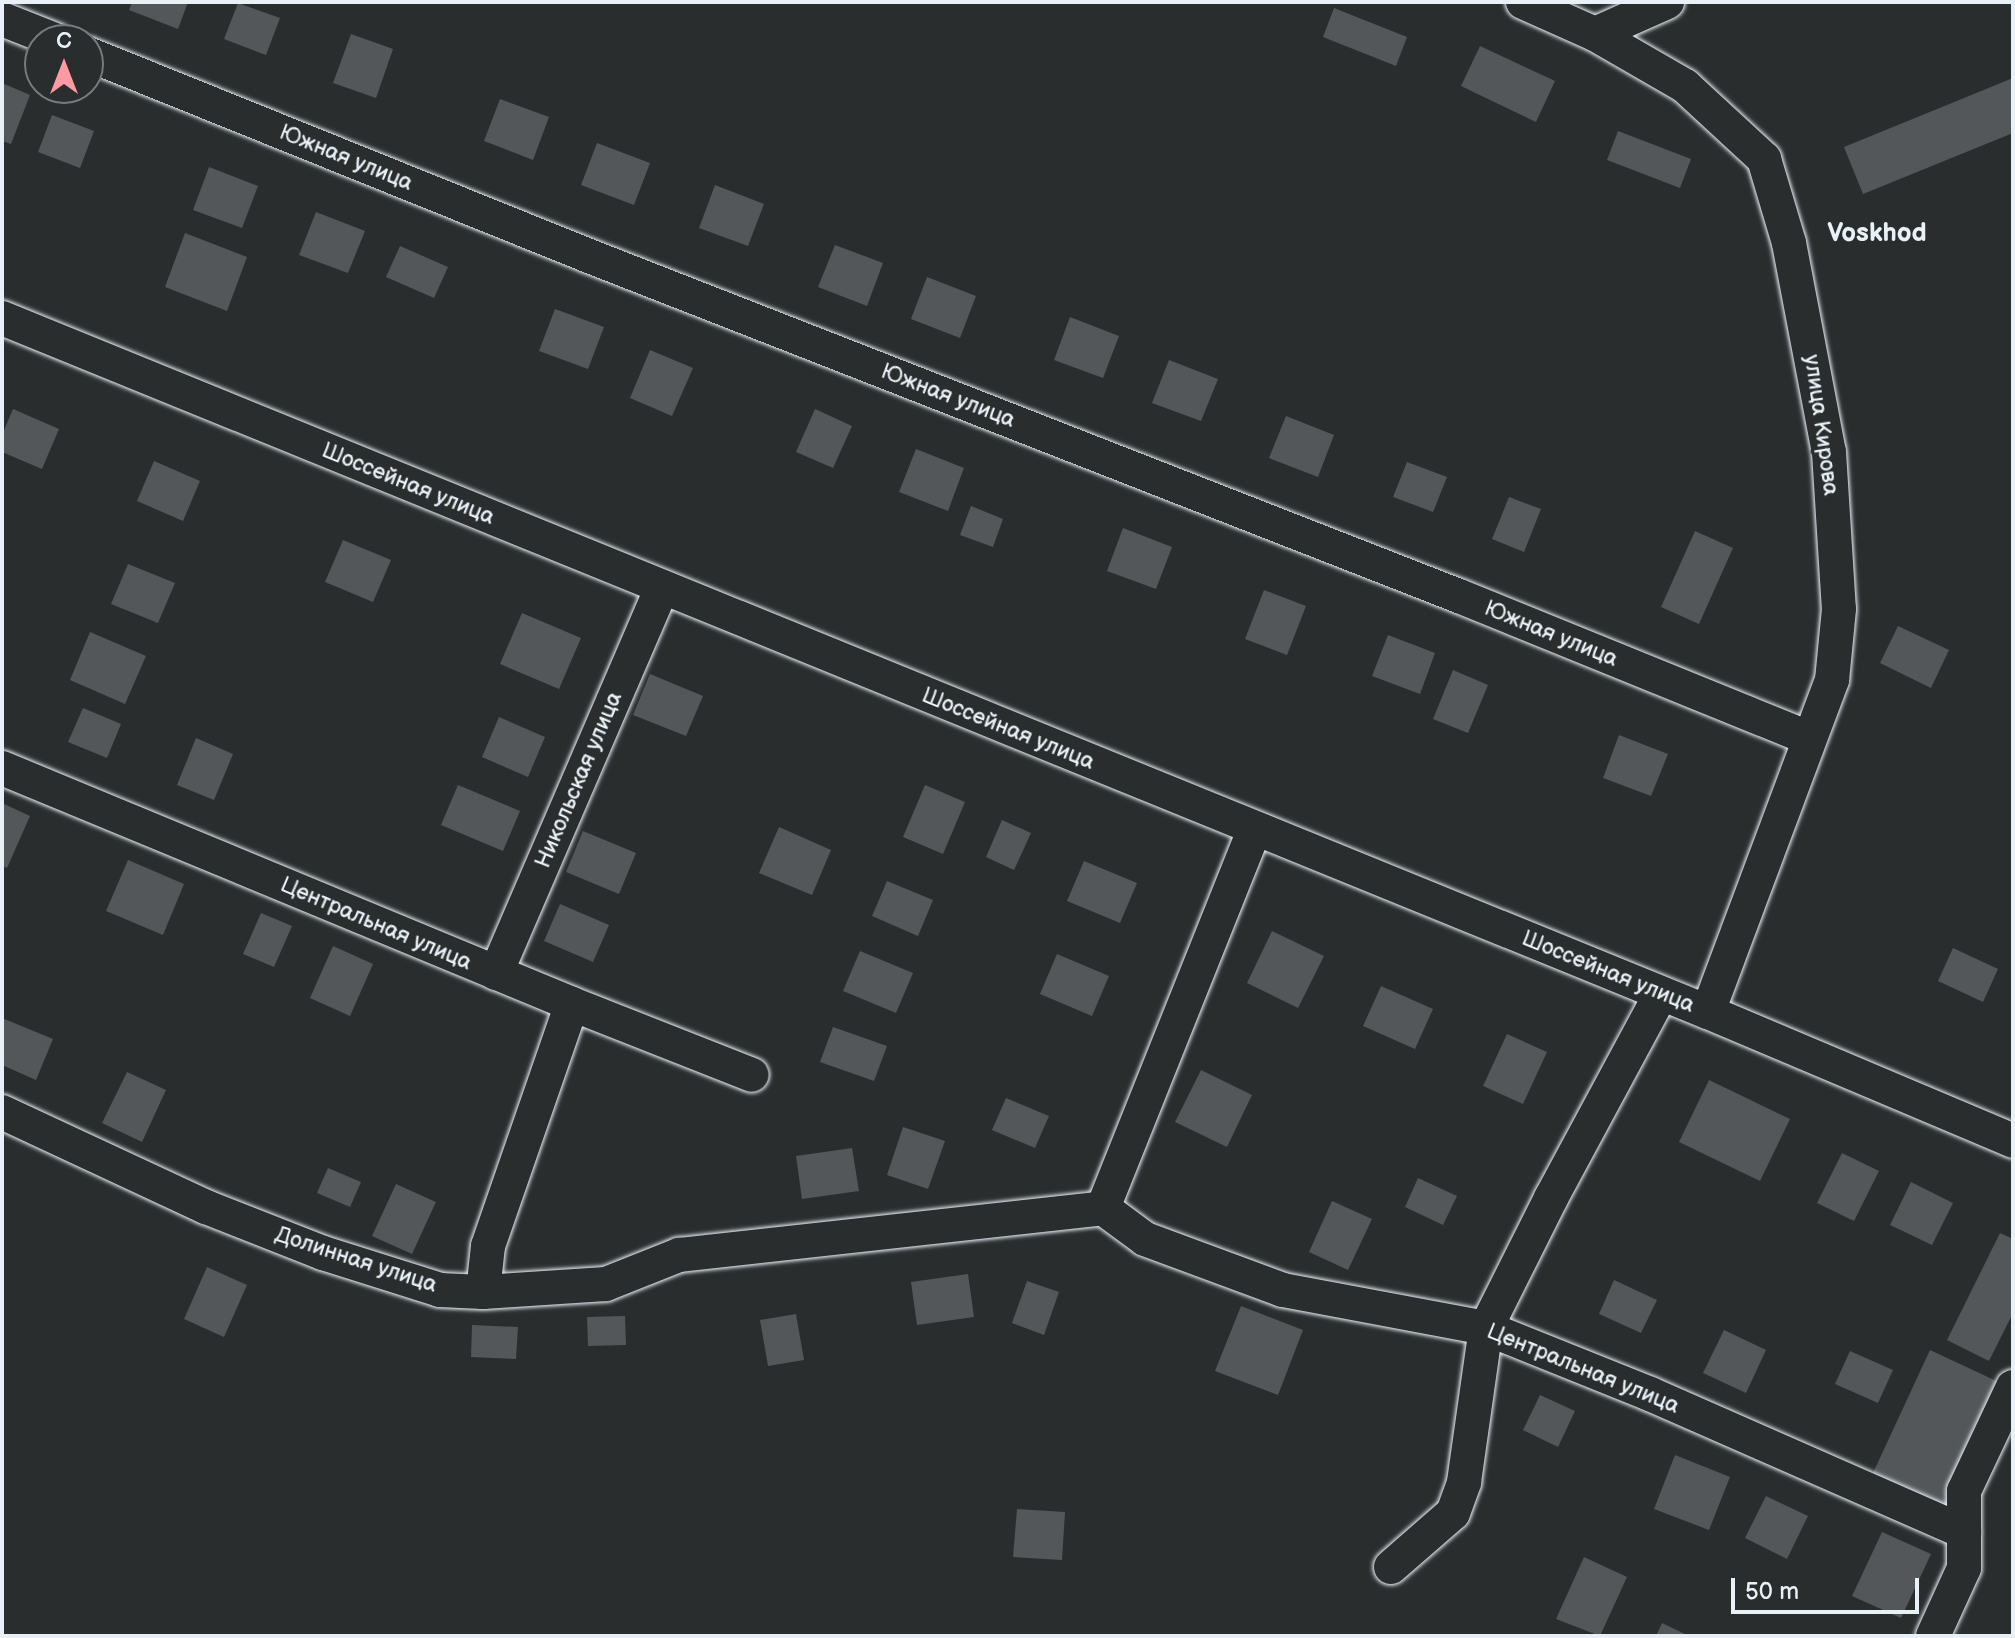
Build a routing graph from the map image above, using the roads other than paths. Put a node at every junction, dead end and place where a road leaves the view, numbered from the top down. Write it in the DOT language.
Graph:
graph roads {
  1 [pos="1523,2"];
  2 [pos="1667,2"];
  3 [pos="2,19"];
  4 [pos="24,28"];
  5 [pos="1595,34"];
  6 [pos="104,60"];
  7 [pos="2,318"];
  8 [pos="662,588"];
  9 [pos="1809,738"];
  10 [pos="2,768"];
  11 [pos="1254,830"];
  12 [pos="496,973"];
  13 [pos="1661,994"];
  14 [pos="572,1004"];
  15 [pos="1708,1012"];
  16 [pos="752,1075"];
  17 [pos="2,1112"];
  18 [pos="2011,1135"];
  19 [pos="1103,1208"];
  20 [pos="483,1292"];
  21 [pos="1486,1328"];
  22 [pos="2013,1387"];
  23 [pos="1964,1532"];
  24 [pos="1391,1567"];
  25 [pos="1933,1636"];
  1 -- 5 [label="street, улица Кирова"];
  2 -- 5 [label="street"];
  3 -- 4 [label="street"];
  5 -- 9 [label="street, улица Кирова"];
  6 -- 9 [label="street, Южная улица"];
  7 -- 8 [label="street, Шоссейная улица"];
  8 -- 11 [label="street, Шоссейная улица"];
  8 -- 12 [label="street, Никольская улица"];
  9 -- 15 [label="street, улица Кирова"];
  10 -- 12 [label="street, Центральная улица"];
  11 -- 13 [label="street, Шоссейная улица"];
  11 -- 19 [label="street"];
  12 -- 14 [label="street, Центральная улица"];
  13 -- 15 [label="street, Шоссейная улица"];
  13 -- 21 [label="street"];
  14 -- 16 [label="street, Центральная улица"];
  14 -- 20 [label="street"];
  15 -- 18 [label="street, Шоссейная улица"];
  17 -- 20 [label="street, Долинная улица"];
  19 -- 20 [label="street, Долинная улица"];
  19 -- 21 [label="street, Центральная улица"];
  21 -- 23 [label="street, Центральная улица"];
  21 -- 24 [label="street"];
  22 -- 23 [label="street"];
  23 -- 25 [label="street"];
}
